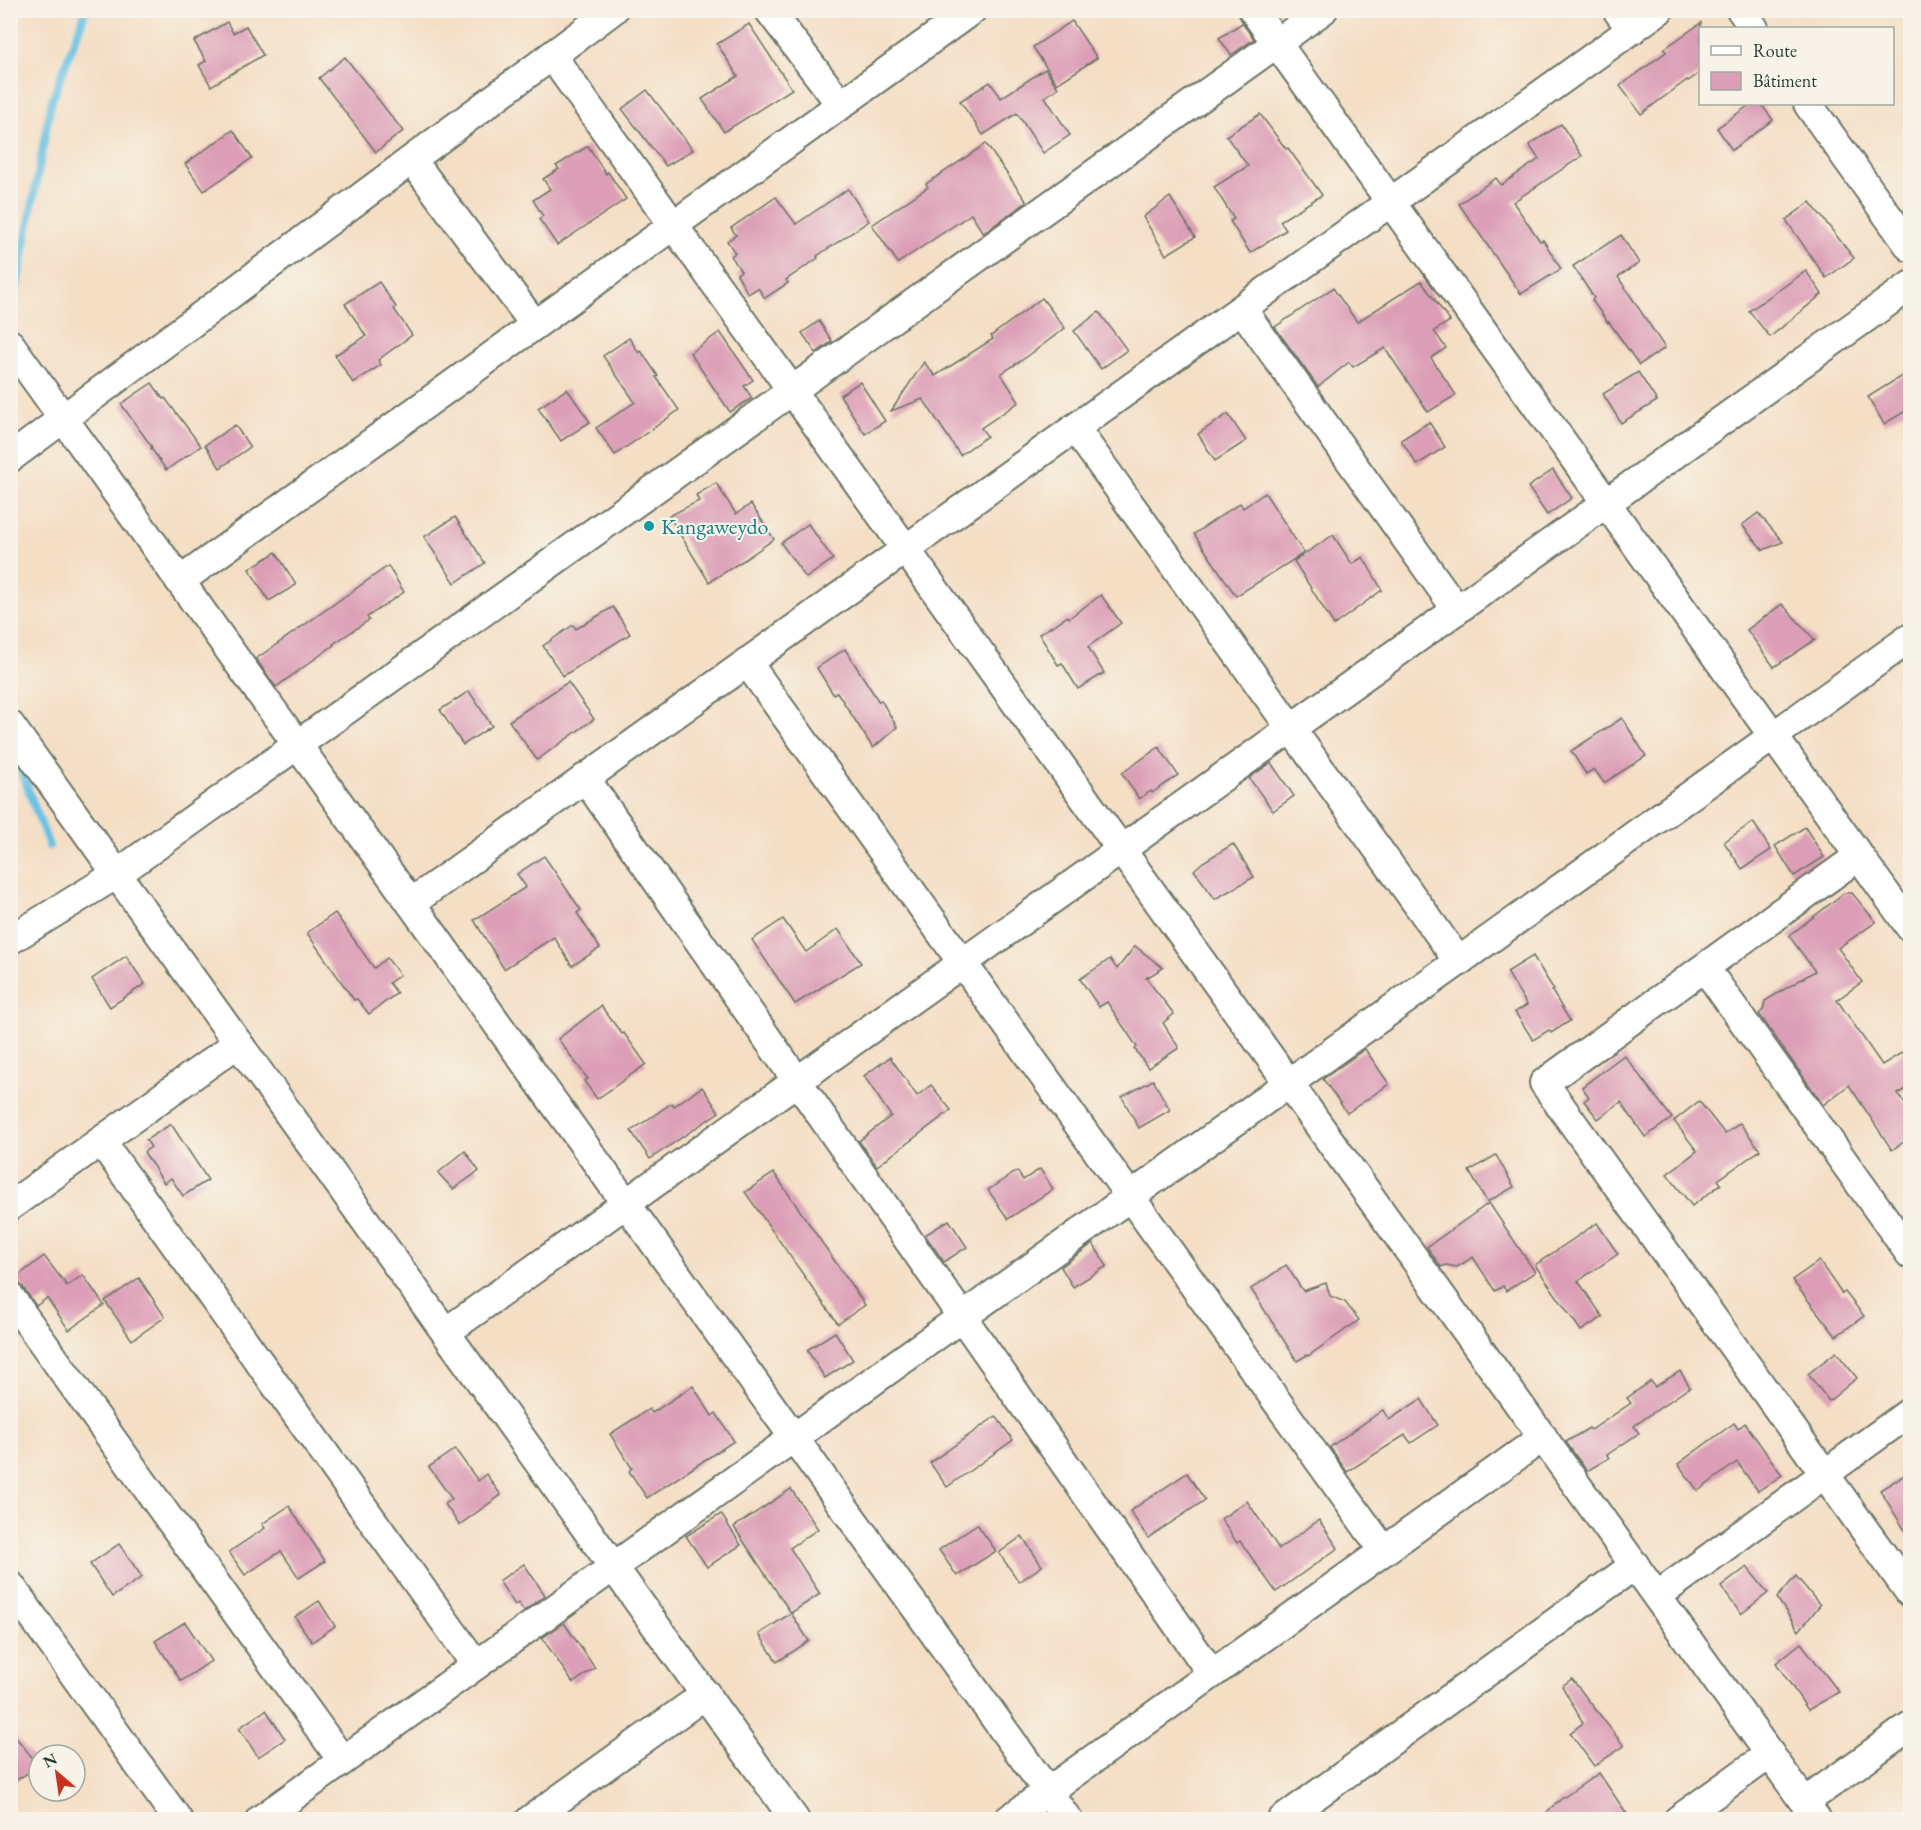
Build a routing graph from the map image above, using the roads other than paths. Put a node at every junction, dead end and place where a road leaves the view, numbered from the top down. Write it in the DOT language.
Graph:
graph roads {
  1 [pos="613,10"];
  2 [pos="769,10"];
  3 [pos="972,10"];
  4 [pos="1253,10"];
  5 [pos="1323,10"];
  6 [pos="1659,10"];
  7 [pos="1741,10"];
  8 [pos="1624,20"];
  9 [pos="1753,27"];
  10 [pos="1277,44"];
  11 [pos="552,56"];
  12 [pos="841,105"];
  13 [pos="1809,105"];
  14 [pos="412,160"];
  15 [pos="1390,202"];
  16 [pos="674,225"];
  17 [pos="1911,247"];
  18 [pos="1911,286"];
  19 [pos="1242,309"];
  20 [pos="535,325"];
  21 [pos="10,344"];
  22 [pos="793,391"];
  23 [pos="64,418"];
  24 [pos="1075,428"];
  25 [pos="10,458"];
  26 [pos="1606,502"];
  27 [pos="906,549"];
  28 [pos="180,581"];
  29 [pos="1457,610"];
  30 [pos="1911,638"];
  31 [pos="747,662"];
  32 [pos="10,725"];
  33 [pos="1291,729"];
  34 [pos="1773,736"];
  35 [pos="298,745"];
  36 [pos="585,778"];
  37 [pos="1122,849"];
  38 [pos="1859,856"];
  39 [pos="117,874"];
  40 [pos="411,903"];
  41 [pos="1911,927"];
  42 [pos="10,940"];
  43 [pos="1458,962"];
  44 [pos="963,963"];
  45 [pos="1705,968"];
  46 [pos="238,1043"];
  47 [pos="798,1081"];
  48 [pos="1289,1084"];
  49 [pos="101,1141"];
  50 [pos="1131,1197"];
  51 [pos="627,1203"];
  52 [pos="10,1206"];
  53 [pos="1911,1254"];
  54 [pos="10,1297"];
  55 [pos="962,1317"];
  56 [pos="446,1332"];
  57 [pos="1911,1412"];
  58 [pos="794,1437"];
  59 [pos="1543,1437"];
  60 [pos="1825,1474"];
  61 [pos="1384,1551"];
  62 [pos="1635,1565"];
  63 [pos="614,1566"];
  64 [pos="10,1586"];
  65 [pos="1911,1593"];
  66 [pos="1657,1596"];
  67 [pos="476,1665"];
  68 [pos="1212,1674"];
  69 [pos="706,1694"];
  70 [pos="1911,1726"];
  71 [pos="1770,1754"];
  72 [pos="342,1760"];
  73 [pos="1048,1791"];
  74 [pos="567,1809"];
  75 [pos="1811,1811"];
  76 [pos="178,1820"];
  77 [pos="260,1820"];
  78 [pos="530,1820"];
  79 [pos="795,1820"];
  80 [pos="1008,1820"];
  81 [pos="1068,1820"];
  82 [pos="1282,1820"];
  83 [pos="1678,1820"];
  1 -- 11 [label="street"];
  2 -- 12 [label="street"];
  3 -- 12 [label="street"];
  4 -- 10 [label="street"];
  5 -- 10 [label="street"];
  6 -- 8 [label="street"];
  7 -- 9 [label="street"];
  8 -- 15 [label="street"];
  10 -- 15 [label="street"];
  10 -- 22 [label="street"];
  11 -- 14 [label="street"];
  11 -- 16 [label="street"];
  12 -- 16 [label="street"];
  13 -- 17 [label="street"];
  14 -- 20 [label="street"];
  14 -- 23 [label="street"];
  15 -- 19 [label="street"];
  15 -- 26 [label="street"];
  16 -- 20 [label="street"];
  16 -- 22 [label="street"];
  18 -- 26 [label="street"];
  19 -- 24 [label="street"];
  19 -- 29 [label="street"];
  20 -- 28 [label="street"];
  21 -- 23 [label="street"];
  22 -- 27 [label="street"];
  22 -- 35 [label="street"];
  23 -- 25 [label="street"];
  23 -- 28 [label="street"];
  24 -- 27 [label="street"];
  24 -- 33 [label="street"];
  26 -- 29 [label="street"];
  26 -- 34 [label="street"];
  27 -- 31 [label="street"];
  27 -- 37 [label="street"];
  28 -- 35 [label="street"];
  29 -- 33 [label="street"];
  30 -- 34 [label="street"];
  31 -- 36 [label="street"];
  31 -- 44 [label="street"];
  32 -- 39 [label="street"];
  33 -- 37 [label="street"];
  33 -- 43 [label="street"];
  34 -- 38 [label="street"];
  34 -- 43 [label="street"];
  35 -- 39 [label="street"];
  35 -- 40 [label="street"];
  36 -- 40 [label="street"];
  36 -- 47 [label="street"];
  37 -- 44 [label="street"];
  37 -- 48 [label="street"];
  38 -- 41 [label="street"];
  38 -- 45 [label="street"];
  39 -- 42 [label="street"];
  39 -- 46 [label="street"];
  40 -- 51 [label="street"];
  43 -- 48 [label="street"];
  44 -- 47 [label="street"];
  44 -- 50 [label="street"];
  45 -- 53 [label="street"];
  45 -- 60 [label="street"];
  46 -- 49 [label="street"];
  46 -- 56 [label="street"];
  47 -- 51 [label="street"];
  47 -- 55 [label="street"];
  48 -- 50 [label="street"];
  48 -- 59 [label="street"];
  49 -- 52 [label="street"];
  49 -- 67 [label="street"];
  50 -- 55 [label="street"];
  50 -- 61 [label="street"];
  51 -- 56 [label="street"];
  51 -- 58 [label="street"];
  54 -- 72 [label="street"];
  55 -- 58 [label="street"];
  55 -- 68 [label="street"];
  56 -- 63 [label="street"];
  57 -- 60 [label="street"];
  58 -- 63 [label="street"];
  58 -- 73 [label="street"];
  59 -- 61 [label="street"];
  59 -- 62 [label="street"];
  60 -- 65 [label="street"];
  60 -- 66 [label="street"];
  61 -- 68 [label="street"];
  62 -- 66 [label="street"];
  62 -- 82 [label="street"];
  63 -- 67 [label="street"];
  63 -- 69 [label="street"];
  64 -- 76 [label="street"];
  66 -- 71 [label="street"];
  67 -- 72 [label="street"];
  68 -- 73 [label="street"];
  69 -- 74 [label="street"];
  69 -- 79 [label="street"];
  70 -- 75 [label="street"];
  71 -- 75 [label="street"];
  71 -- 83 [label="street"];
  72 -- 77 [label="street"];
  73 -- 80 [label="street"];
  73 -- 81 [label="street"];
  74 -- 78 [label="street"];
}
